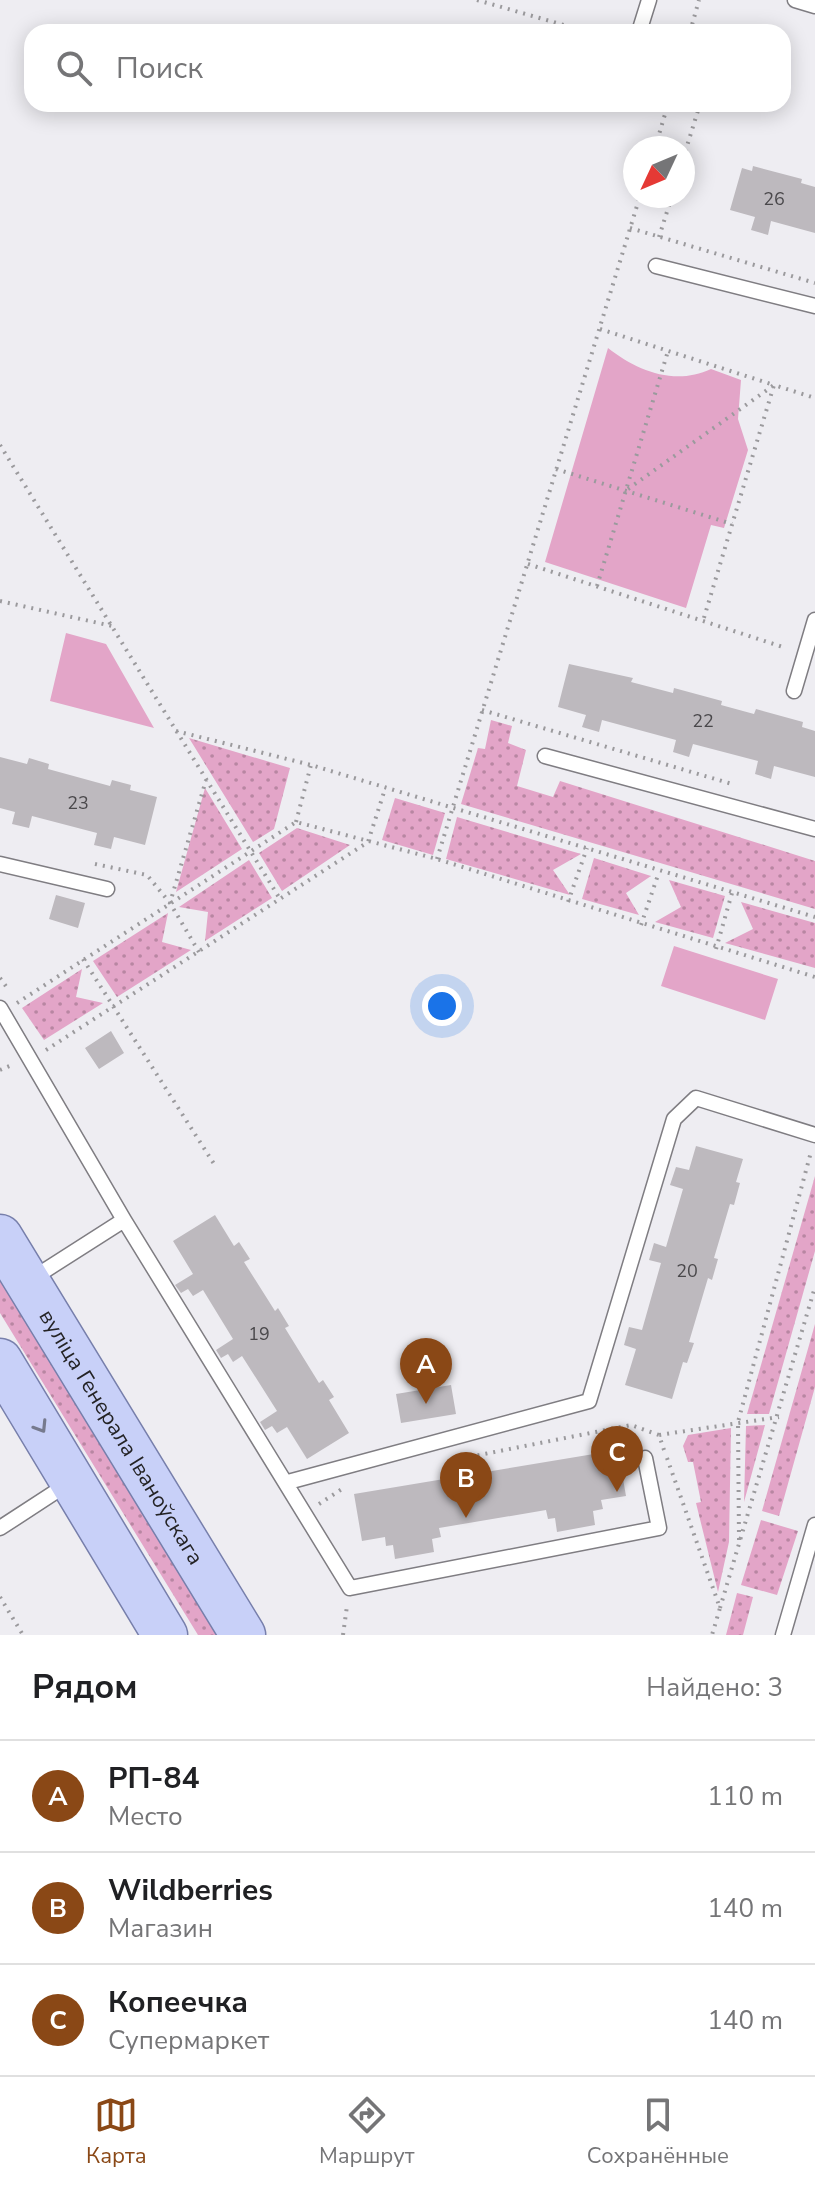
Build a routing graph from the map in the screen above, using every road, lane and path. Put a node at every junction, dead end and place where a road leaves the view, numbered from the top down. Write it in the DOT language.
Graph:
graph roads {
  1 [pos="477,0"];
  2 [pos="649,0"];
  3 [pos="699,0"];
  4 [pos="795,0"];
  5 [pos="815,6"];
  6 [pos="560,24"];
  7 [pos="642,24"];
  8 [pos="692,24"];
  9 [pos="666,112"];
  10 [pos="698,112"];
  11 [pos="659,136"];
  12 [pos="690,136"];
  13 [pos="636,208"];
  14 [pos="668,208"];
  15 [pos="630,228"];
  16 [pos="659,237"];
  17 [pos="656,266"];
  18 [pos="815,283"];
  19 [pos="815,306"];
  20 [pos="599,329"];
  21 [pos="668,351"];
  22 [pos="774,385"];
  23 [pos="815,398"];
  24 [pos="0,445"];
  25 [pos="556,469"];
  26 [pos="626,491"];
  27 [pos="732,524"];
  28 [pos="527,563"];
  29 [pos="597,586"];
  30 [pos="0,601"];
  31 [pos="815,620"];
  32 [pos="703,621"];
  33 [pos="112,626"];
  34 [pos="805,654"];
  35 [pos="794,691"];
  36 [pos="482,710"];
  37 [pos="176,731"];
  38 [pos="545,756"];
  39 [pos="311,765"];
  40 [pos="206,779"];
  41 [pos="739,786"];
  42 [pos="385,789"];
  43 [pos="453,808"];
  44 [pos="296,822"];
  45 [pos="815,829"];
  46 [pos="368,842"];
  47 [pos="587,848"];
  48 [pos="251,852"];
  49 [pos="437,859"];
  50 [pos="0,864"];
  51 [pos="659,872"];
  52 [pos="107,889"];
  53 [pos="732,893"];
  54 [pos="280,899"];
  55 [pos="568,902"];
  56 [pos="170,903"];
  57 [pos="815,917"];
  58 [pos="641,925"];
  59 [pos="716,949"];
  60 [pos="199,952"];
  61 [pos="83,959"];
  62 [pos="815,977"];
  63 [pos="17,1003"];
  64 [pos="113,1007"];
  65 [pos="0,1008"];
  66 [pos="29,1057"];
  67 [pos="0,1070"];
  68 [pos="815,1137"];
  69 [pos="216,1167"];
  70 [pos="124,1220"];
  71 [pos="0,1237"];
  72 [pos="28,1281"];
  73 [pos="815,1287"];
  74 [pos="0,1361"];
  75 [pos="779,1417"];
  76 [pos="738,1422"];
  77 [pos="659,1435"];
  78 [pos="645,1458"];
  79 [pos="450,1461"];
  80 [pos="73,1480"];
  81 [pos="288,1482"];
  82 [pos="349,1485"];
  83 [pos="304,1514"];
  84 [pos="815,1525"];
  85 [pos="0,1528"];
  86 [pos="739,1540"];
  87 [pos="350,1588"];
  88 [pos="0,1597"];
  89 [pos="720,1608"];
  90 [pos="238,1630"];
  91 [pos="23,1635"];
  92 [pos="165,1635"];
  93 [pos="343,1635"];
  94 [pos="712,1635"];
  95 [pos="783,1635"];
  1 -- 6 [label="path"];
  2 -- 7 [label="lane"];
  3 -- 8 [label="path"];
  4 -- 5 [label="lane"];
  9 -- 11 [label="path"];
  10 -- 12 [label="path"];
  13 -- 15 [label="path"];
  14 -- 16 [label="path"];
  15 -- 16 [label="path"];
  15 -- 20 [label="path"];
  16 -- 18 [label="path"];
  17 -- 19 [label="lane"];
  20 -- 21 [label="path"];
  20 -- 25 [label="path"];
  21 -- 22 [label="path"];
  21 -- 26 [label="path"];
  22 -- 23 [label="path"];
  22 -- 26 [label="path"];
  22 -- 27 [label="path"];
  24 -- 33 [label="path"];
  25 -- 26 [label="path"];
  25 -- 28 [label="path"];
  26 -- 27 [label="path"];
  26 -- 29 [label="path"];
  27 -- 32 [label="path"];
  28 -- 29 [label="path"];
  28 -- 36 [label="path"];
  29 -- 32 [label="path"];
  30 -- 33 [label="path"];
  31 -- 34 [label="lane"];
  32 -- 34 [label="path"];
  33 -- 37 [label="path"];
  34 -- 35 [label="lane"];
  36 -- 41 [label="path"];
  36 -- 43 [label="path"];
  37 -- 39 [label="path"];
  37 -- 40 [label="path"];
  38 -- 45 [label="lane"];
  39 -- 42 [label="path"];
  39 -- 44 [label="path"];
  40 -- 48 [label="path"];
  40 -- 56 [label="path"];
  42 -- 43 [label="path"];
  42 -- 46 [label="path"];
  43 -- 47 [label="path"];
  43 -- 49 [label="path"];
  44 -- 46 [label="path"];
  44 -- 48 [label="path"];
  46 -- 49 [label="path"];
  46 -- 54 [label="path"];
  47 -- 51 [label="path"];
  47 -- 55 [label="path"];
  48 -- 54 [label="path"];
  48 -- 56 [label="path"];
  49 -- 55 [label="path"];
  50 -- 52 [label="lane"];
  51 -- 53 [label="path"];
  51 -- 58 [label="path"];
  53 -- 57 [label="path"];
  53 -- 59 [label="path"];
  54 -- 60 [label="path"];
  55 -- 58 [label="path"];
  56 -- 60 [label="path"];
  56 -- 61 [label="path"];
  58 -- 59 [label="path"];
  59 -- 62 [label="path"];
  60 -- 64 [label="path"];
  61 -- 63 [label="path"];
  61 -- 64 [label="path"];
  64 -- 66 [label="path"];
  64 -- 69 [label="path"];
  65 -- 66 [label="lane"];
  66 -- 67 [label="path"];
  66 -- 70 [label="lane"];
  68 -- 76 [label="path"];
  68 -- 81 [label="lane"];
  70 -- 72 [label="lane"];
  70 -- 81 [label="lane"];
  71 -- 72 [label="main road, вуліца Генерала Іваноўскага"];
  72 -- 90 [label="main road, вуліца Генерала Іваноўскага"];
  73 -- 75 [label="path"];
  74 -- 80 [label="main road, one-way"];
  75 -- 76 [label="path"];
  75 -- 86 [label="path"];
  76 -- 77 [label="path"];
  76 -- 86 [label="path"];
  77 -- 79 [label="path"];
  77 -- 89 [label="path"];
  78 -- 87 [label="lane"];
  80 -- 85 [label="lane"];
  80 -- 92 [label="main road"];
  81 -- 83 [label="lane"];
  82 -- 83 [label="path"];
  83 -- 87 [label="lane"];
  84 -- 95 [label="lane"];
  86 -- 89 [label="path"];
  87 -- 93 [label="path"];
  88 -- 91 [label="path"];
  89 -- 94 [label="path"];
}
